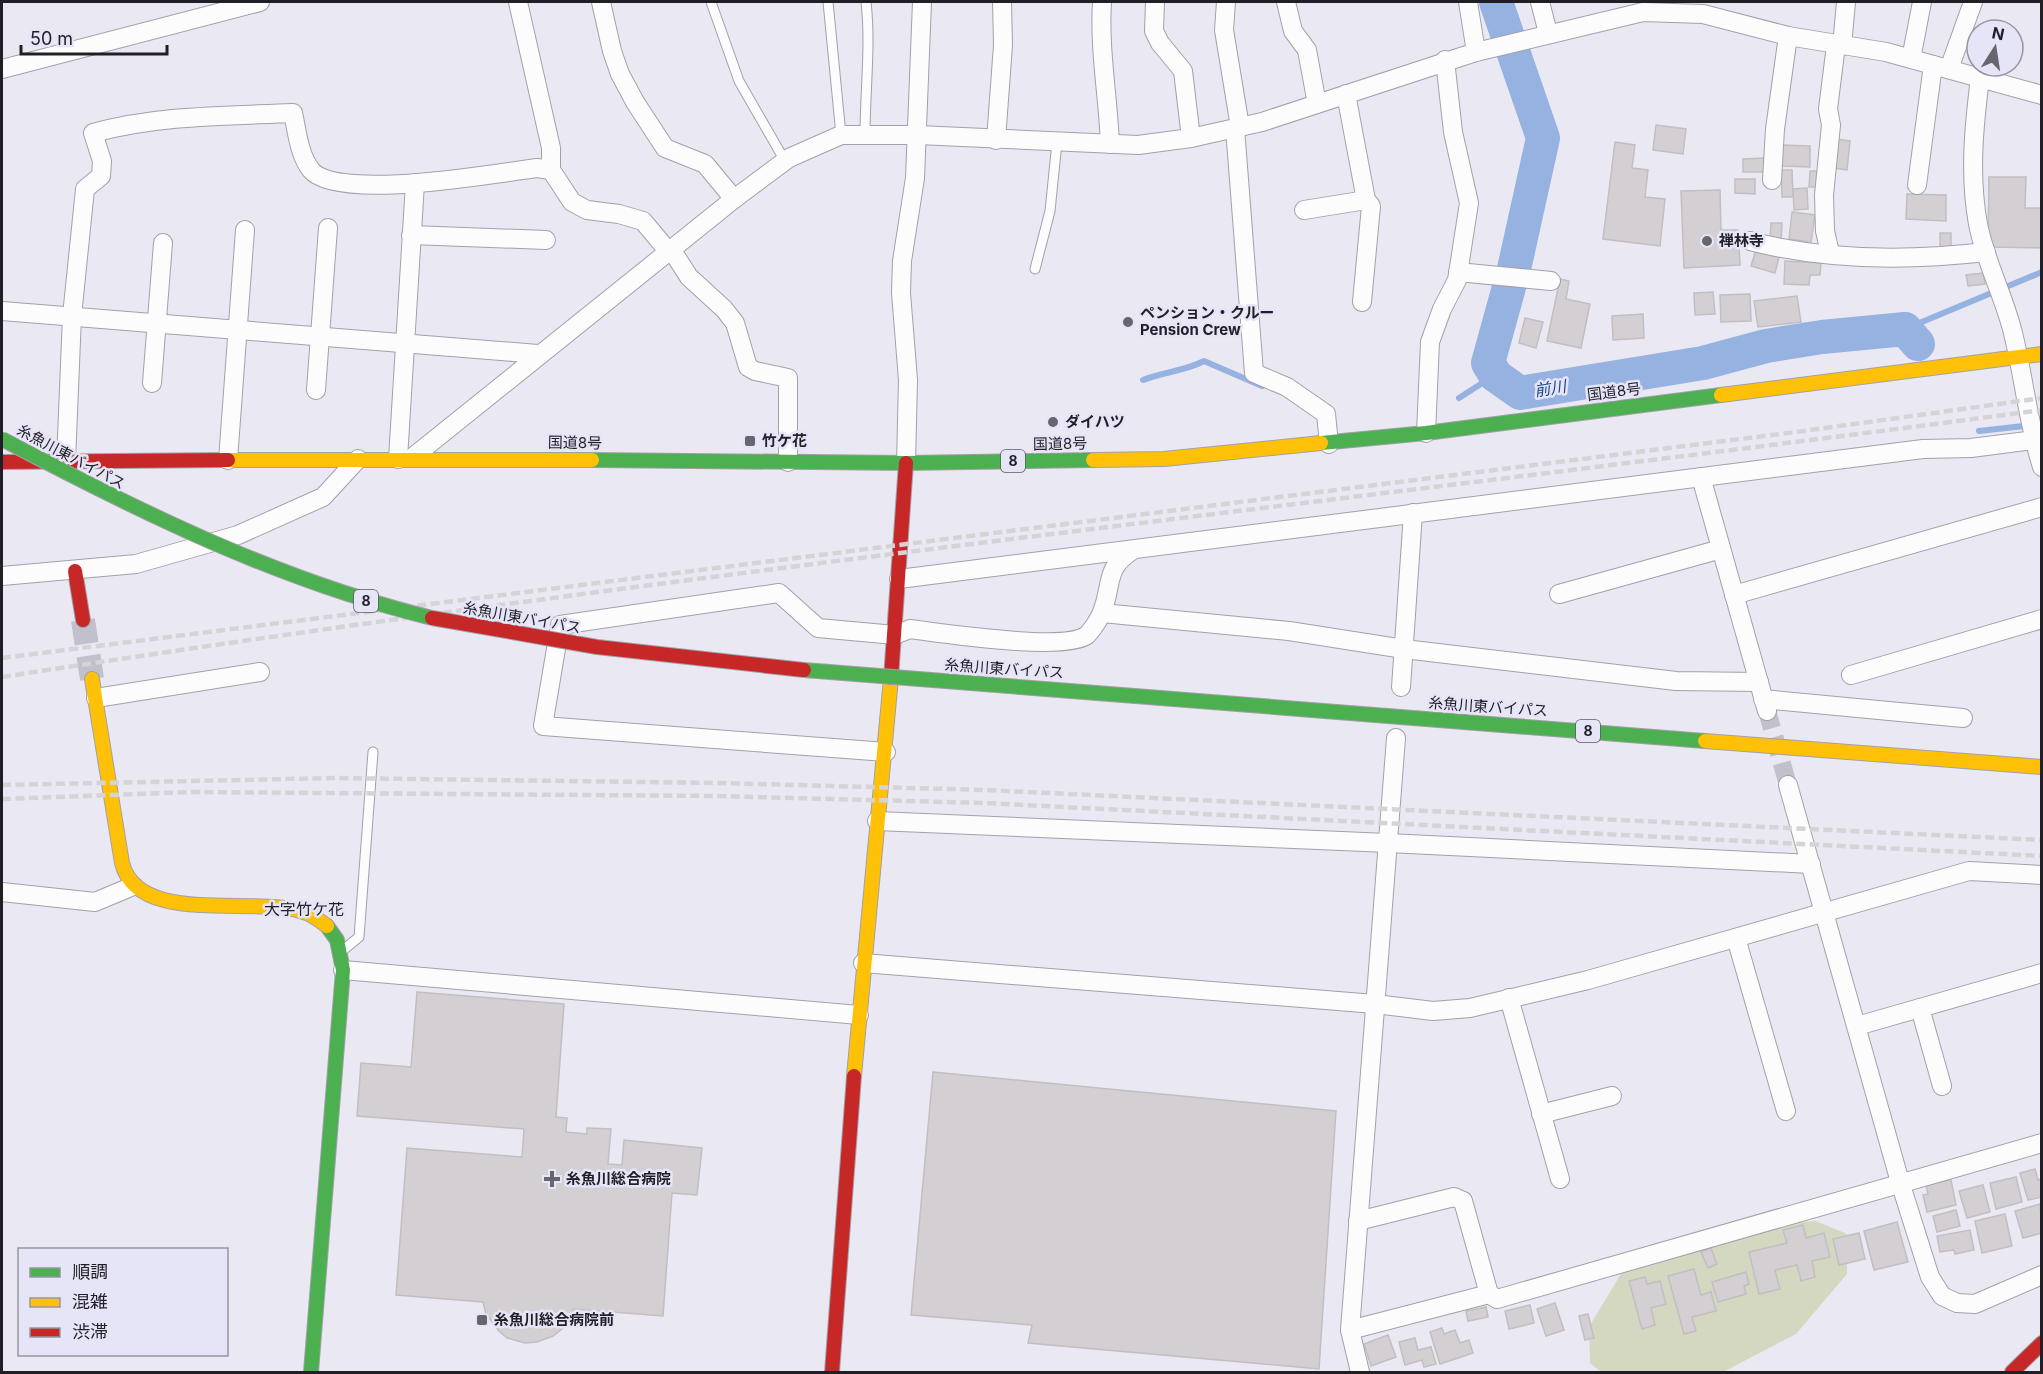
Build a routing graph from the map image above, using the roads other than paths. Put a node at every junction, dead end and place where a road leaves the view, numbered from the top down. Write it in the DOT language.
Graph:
graph roads {
  1 [pos="260,2"];
  2 [pos="518,2"];
  3 [pos="601,2"];
  4 [pos="711,2"];
  5 [pos="828,2"];
  6 [pos="866,2"];
  7 [pos="922,2"];
  8 [pos="1002,2"];
  9 [pos="1102,2"];
  10 [pos="1155,2"];
  11 [pos="1226,2"];
  12 [pos="1286,2"];
  13 [pos="1468,2"];
  14 [pos="1540,2"];
  15 [pos="1846,2"];
  16 [pos="1922,2"];
  17 [pos="1973,2"];
  18 [pos="1542,34"];
  19 [pos="1788,36"];
  20 [pos="1839,45"];
  21 [pos="1483,50"];
  22 [pos="1911,59"];
  23 [pos="1445,60"];
  24 [pos="1941,67"];
  25 [pos="2,69"];
  26 [pos="1965,74"];
  27 [pos="1980,78"];
  28 [pos="1346,94"];
  29 [pos="2042,95"];
  30 [pos="1317,104"];
  31 [pos="1238,128"];
  32 [pos="841,135"];
  33 [pos="865,135"];
  34 [pos="918,135"];
  35 [pos="1191,138"];
  36 [pos="996,140"];
  37 [pos="1057,142"];
  38 [pos="1110,144"];
  39 [pos="785,161"];
  40 [pos="551,170"];
  41 [pos="1772,180"];
  42 [pos="415,183"];
  43 [pos="1917,185"];
  44 [pos="734,199"];
  45 [pos="1366,200"];
  46 [pos="1304,210"];
  47 [pos="328,228"];
  48 [pos="245,230"];
  49 [pos="411,235"];
  50 [pos="546,240"];
  51 [pos="1750,241"];
  52 [pos="163,243"];
  53 [pos="670,250"];
  54 [pos="1986,252"];
  55 [pos="1830,253"];
  56 [pos="1035,269"];
  57 [pos="1458,272"];
  58 [pos="1551,281"];
  59 [pos="1362,302"];
  60 [pos="2,311"];
  61 [pos="72,316"];
  62 [pos="156,322"];
  63 [pos="237,328"];
  64 [pos="320,335"];
  65 [pos="404,342"];
  66 [pos="538,354"];
  67 [pos="2042,354"];
  68 [pos="2018,356"];
  69 [pos="152,383"];
  70 [pos="316,390"];
  71 [pos="1426,433"];
  72 [pos="2,439"];
  73 [pos="2037,440"];
  74 [pos="1329,444"];
  75 [pos="405,458"];
  76 [pos="358,459"];
  77 [pos="228,460"];
  78 [pos="66,461"];
  79 [pos="2,462"];
  80 [pos="788,462"];
  81 [pos="906,463"];
  82 [pos="2042,467"];
  83 [pos="1701,477"];
  84 [pos="2042,507"];
  85 [pos="1413,513"];
  86 [pos="1135,549"];
  87 [pos="1721,549"];
  88 [pos="75,571"];
  89 [pos="2,576"];
  90 [pos="899,579"];
  91 [pos="1559,594"];
  92 [pos="1734,595"];
  93 [pos="1102,613"];
  94 [pos="2042,619"];
  95 [pos="82,620"];
  96 [pos="895,634"];
  97 [pos="1404,649"];
  98 [pos="260,672"];
  99 [pos="1851,675"];
  100 [pos="92,679"];
  101 [pos="1401,687"];
  102 [pos="1763,697"];
  103 [pos="96,698"];
  104 [pos="1963,718"];
  105 [pos="1396,738"];
  106 [pos="374,752"];
  107 [pos="886,752"];
  108 [pos="2042,767"];
  109 [pos="1788,785"];
  110 [pos="877,821"];
  111 [pos="1388,843"];
  112 [pos="1811,864"];
  113 [pos="2042,875"];
  114 [pos="133,886"];
  115 [pos="2,892"];
  116 [pos="1825,912"];
  117 [pos="1736,938"];
  118 [pos="342,951"];
  119 [pos="863,963"];
  120 [pos="344,970"];
  121 [pos="2042,973"];
  122 [pos="1509,998"];
  123 [pos="1375,1004"];
  124 [pos="1920,1008"];
  125 [pos="859,1015"];
  126 [pos="1857,1026"];
  127 [pos="1942,1086"];
  128 [pos="1612,1096"];
  129 [pos="1786,1111"];
  130 [pos="1541,1114"];
  131 [pos="2042,1143"];
  132 [pos="1560,1179"];
  133 [pos="1900,1182"];
  134 [pos="1358,1221"];
  135 [pos="2042,1275"];
  136 [pos="1489,1294"];
  137 [pos="1350,1329"];
  138 [pos="2042,1343"];
  139 [pos="312,1372"];
  140 [pos="832,1372"];
  141 [pos="1360,1372"];
  142 [pos="2012,1372"];
  1 -- 25 [label="street"];
  2 -- 40 [label="street"];
  3 -- 44 [label="street"];
  4 -- 39 [label="lane"];
  5 -- 32 [label="lane"];
  6 -- 33 [label="lane"];
  7 -- 34 [label="street"];
  8 -- 36 [label="street"];
  9 -- 38 [label="street"];
  10 -- 35 [label="street"];
  11 -- 31 [label="street"];
  12 -- 30 [label="street"];
  13 -- 21 [label="street"];
  14 -- 18 [label="street"];
  15 -- 20 [label="street"];
  16 -- 22 [label="street"];
  17 -- 24 [label="street"];
  18 -- 19 [label="street"];
  18 -- 21 [label="street"];
  19 -- 20 [label="street"];
  19 -- 41 [label="street"];
  20 -- 22 [label="street"];
  20 -- 55 [label="street"];
  21 -- 23 [label="street"];
  22 -- 24 [label="street"];
  23 -- 28 [label="street"];
  23 -- 57 [label="street"];
  24 -- 26 [label="street"];
  24 -- 43 [label="street"];
  27 -- 29 [label="street"];
  27 -- 54 [label="street"];
  28 -- 30 [label="street"];
  28 -- 45 [label="street"];
  30 -- 31 [label="street"];
  31 -- 35 [label="street"];
  31 -- 74 [label="street"];
  32 -- 33 [label="street"];
  32 -- 39 [label="street"];
  33 -- 34 [label="street"];
  34 -- 36 [label="street"];
  34 -- 81 [label="street"];
  35 -- 38 [label="street"];
  36 -- 37 [label="street"];
  37 -- 38 [label="street"];
  37 -- 56 [label="lane"];
  39 -- 44 [label="street"];
  40 -- 42 [label="street"];
  40 -- 53 [label="street"];
  42 -- 49 [label="street"];
  42 -- 61 [label="street"];
  44 -- 53 [label="street"];
  45 -- 46 [label="street"];
  45 -- 59 [label="street"];
  47 -- 64 [label="street"];
  48 -- 63 [label="street"];
  49 -- 50 [label="street"];
  49 -- 65 [label="street"];
  51 -- 55 [label="street"];
  52 -- 62 [label="street"];
  53 -- 66 [label="street"];
  53 -- 80 [label="street"];
  54 -- 55 [label="street"];
  54 -- 68 [label="street"];
  57 -- 58 [label="street"];
  57 -- 71 [label="street"];
  60 -- 61 [label="street"];
  61 -- 62 [label="street"];
  61 -- 78 [label="street"];
  62 -- 63 [label="street"];
  62 -- 69 [label="street"];
  63 -- 64 [label="street"];
  63 -- 77 [label="street"];
  64 -- 65 [label="street"];
  64 -- 70 [label="street"];
  65 -- 66 [label="street"];
  65 -- 75 [label="street"];
  66 -- 75 [label="street"];
  67 -- 68 [label="main road, 国道8号 / 8"];
  68 -- 71 [label="main road, 国道8号 / 8"];
  68 -- 73 [label="street"];
  71 -- 74 [label="main road, 国道8号 / 8"];
  72 -- 108 [label="main road, 糸魚川東バイパス / 8, bridge"];
  73 -- 82 [label="street"];
  73 -- 83 [label="street"];
  74 -- 81 [label="main road, 国道8号 / 8"];
  75 -- 76 [label="main road, 国道8号 / 8"];
  75 -- 80 [label="main road, 国道8号 / 8"];
  76 -- 77 [label="main road, 国道8号 / 8"];
  76 -- 88 [label="street"];
  77 -- 78 [label="main road, 国道8号 / 8"];
  78 -- 79 [label="main road, 国道8号 / 8"];
  80 -- 81 [label="main road, 国道8号 / 8"];
  81 -- 90 [label="main road"];
  83 -- 85 [label="street"];
  83 -- 87 [label="street"];
  84 -- 92 [label="street"];
  85 -- 86 [label="street"];
  85 -- 97 [label="street"];
  86 -- 90 [label="street"];
  86 -- 93 [label="street"];
  87 -- 91 [label="street"];
  87 -- 92 [label="street"];
  88 -- 89 [label="street"];
  88 -- 95 [label="main road"];
  90 -- 96 [label="main road"];
  92 -- 102 [label="street"];
  93 -- 96 [label="street"];
  93 -- 97 [label="street"];
  94 -- 99 [label="street"];
  96 -- 107 [label="main road"];
  96 -- 107 [label="street"];
  97 -- 101 [label="street"];
  97 -- 102 [label="street"];
  98 -- 103 [label="street"];
  100 -- 103 [label="main road"];
  102 -- 104 [label="street"];
  103 -- 114 [label="main road"];
  105 -- 111 [label="street"];
  106 -- 118 [label="lane"];
  107 -- 110 [label="main road"];
  109 -- 112 [label="street"];
  110 -- 111 [label="street"];
  110 -- 119 [label="main road"];
  111 -- 112 [label="street"];
  111 -- 123 [label="street"];
  112 -- 116 [label="street"];
  113 -- 116 [label="street"];
  114 -- 115 [label="street"];
  114 -- 118 [label="main road"];
  116 -- 117 [label="street"];
  116 -- 126 [label="street"];
  117 -- 122 [label="street"];
  117 -- 129 [label="street"];
  118 -- 120 [label="main road"];
  119 -- 123 [label="street"];
  119 -- 125 [label="main road"];
  120 -- 125 [label="street"];
  120 -- 139 [label="main road"];
  121 -- 124 [label="street"];
  122 -- 123 [label="street"];
  122 -- 130 [label="street"];
  123 -- 134 [label="street"];
  124 -- 126 [label="street"];
  124 -- 127 [label="street"];
  125 -- 140 [label="main road"];
  126 -- 133 [label="street"];
  128 -- 130 [label="street"];
  130 -- 132 [label="street"];
  131 -- 133 [label="street"];
  133 -- 135 [label="street"];
  133 -- 136 [label="street"];
  134 -- 136 [label="street"];
  134 -- 137 [label="street"];
  136 -- 137 [label="street"];
  137 -- 141 [label="street"];
  138 -- 142 [label="main road"];
}
